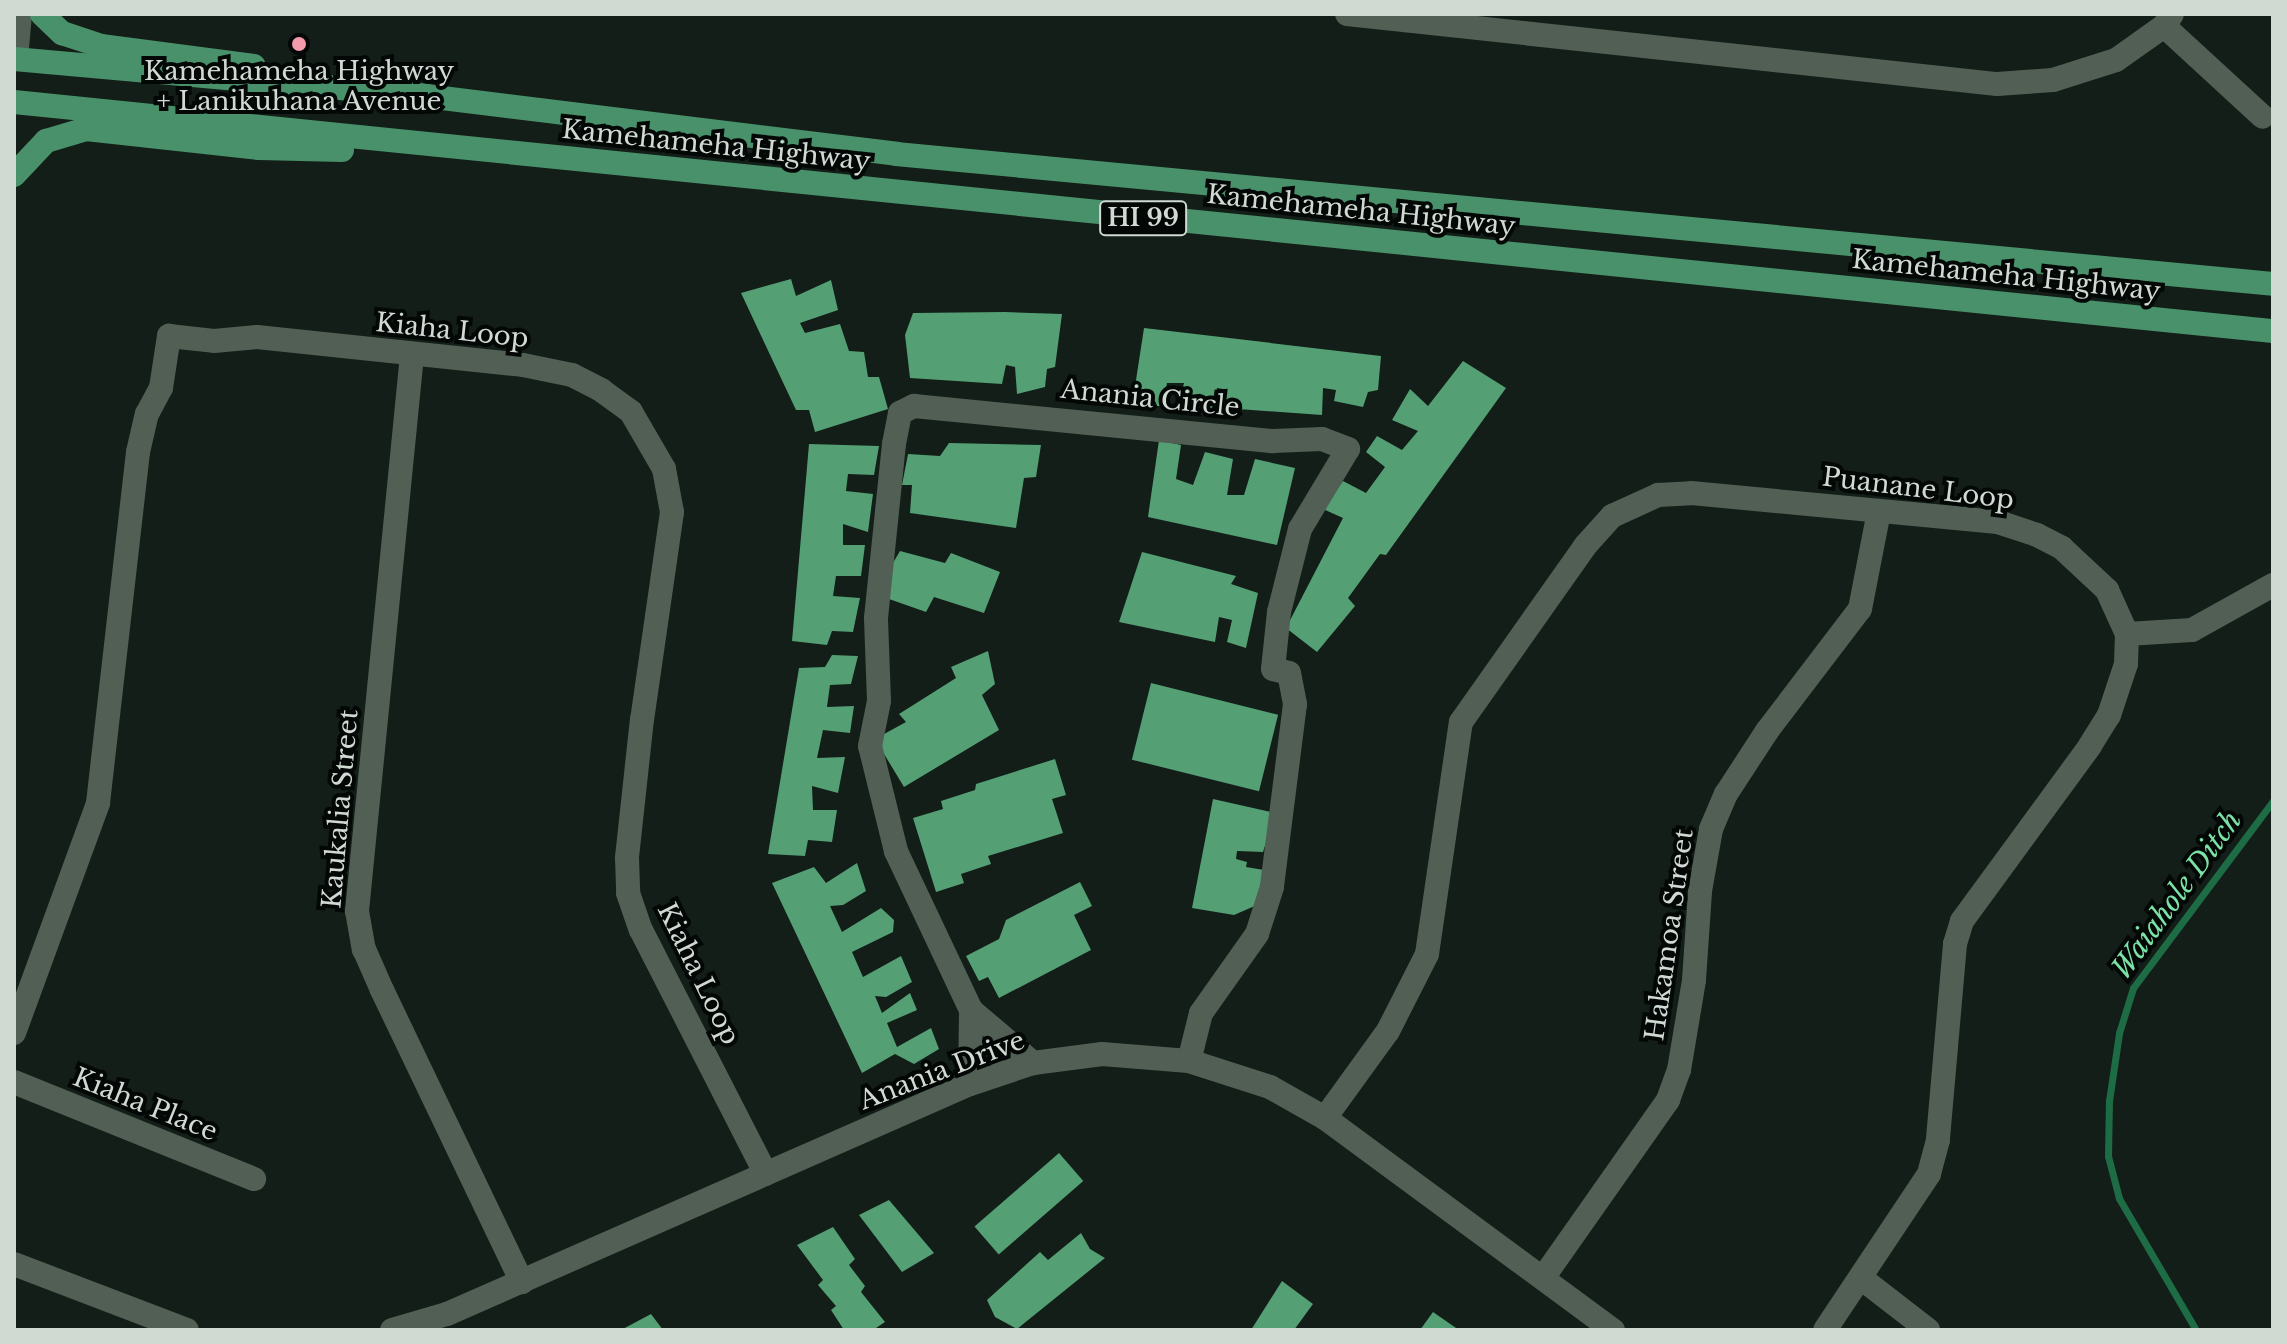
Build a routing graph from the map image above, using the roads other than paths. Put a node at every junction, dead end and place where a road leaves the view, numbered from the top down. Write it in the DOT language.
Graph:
graph roads {
  1 [pos="20,14"];
  2 [pos="42,14"];
  3 [pos="1347,14"];
  4 [pos="2168,20"];
  5 [pos="1555,24"];
  6 [pos="15,64"];
  7 [pos="426,96"];
  8 [pos="14,102"];
  9 [pos="2263,117"];
  10 [pos="519,155"];
  11 [pos="14,175"];
  12 [pos="2273,284"];
  13 [pos="2273,331"];
  14 [pos="412,355"];
  15 [pos="1879,511"];
  16 [pos="2273,585"];
  17 [pos="2127,634"];
  18 [pos="971,1010"];
  19 [pos="14,1033"];
  20 [pos="1189,1061"];
  21 [pos="1033,1063"];
  22 [pos="14,1082"];
  23 [pos="970,1084"];
  24 [pos="1325,1118"];
  25 [pos="766,1174"];
  26 [pos="254,1179"];
  27 [pos="14,1264"];
  28 [pos="1543,1278"];
  29 [pos="1861,1278"];
  30 [pos="522,1282"];
  31 [pos="187,1330"];
  32 [pos="392,1330"];
  33 [pos="1613,1330"];
  34 [pos="1825,1330"];
  35 [pos="1928,1330"];
  1 -- 6 [label="street"];
  2 -- 7 [label="main road"];
  3 -- 5 [label="street"];
  4 -- 5 [label="street"];
  4 -- 9 [label="street"];
  6 -- 7 [label="main road, Kamehameha Highway / HI 99"];
  7 -- 12 [label="main road, Kamehameha Highway / HI 99"];
  8 -- 10 [label="main road, Kamehameha Highway / HI 99"];
  10 -- 11 [label="main road"];
  10 -- 13 [label="main road, Kamehameha Highway / HI 99"];
  14 -- 19 [label="street, Kiaha Loop"];
  14 -- 25 [label="street, Kiaha Loop"];
  14 -- 30 [label="street, Kaukalia Street"];
  15 -- 17 [label="street, Puanane Loop"];
  15 -- 24 [label="street, Puanane Loop"];
  15 -- 28 [label="street, Hakamoa Street"];
  16 -- 17 [label="street"];
  17 -- 29 [label="street"];
  18 -- 20 [label="street, Anania Circle"];
  18 -- 21 [label="street, Anania Circle"];
  18 -- 23 [label="street, Anania Circle"];
  20 -- 21 [label="street, Anania Drive"];
  20 -- 24 [label="street, Anania Drive"];
  21 -- 23 [label="street, Anania Drive"];
  22 -- 26 [label="street, Kiaha Place"];
  23 -- 25 [label="street, Anania Drive"];
  24 -- 28 [label="street, Anania Drive"];
  25 -- 30 [label="street, Anania Drive"];
  27 -- 31 [label="street"];
  28 -- 33 [label="street, Anania Drive"];
  29 -- 34 [label="street"];
  29 -- 35 [label="street"];
  30 -- 32 [label="street, Anania Drive"];
}
